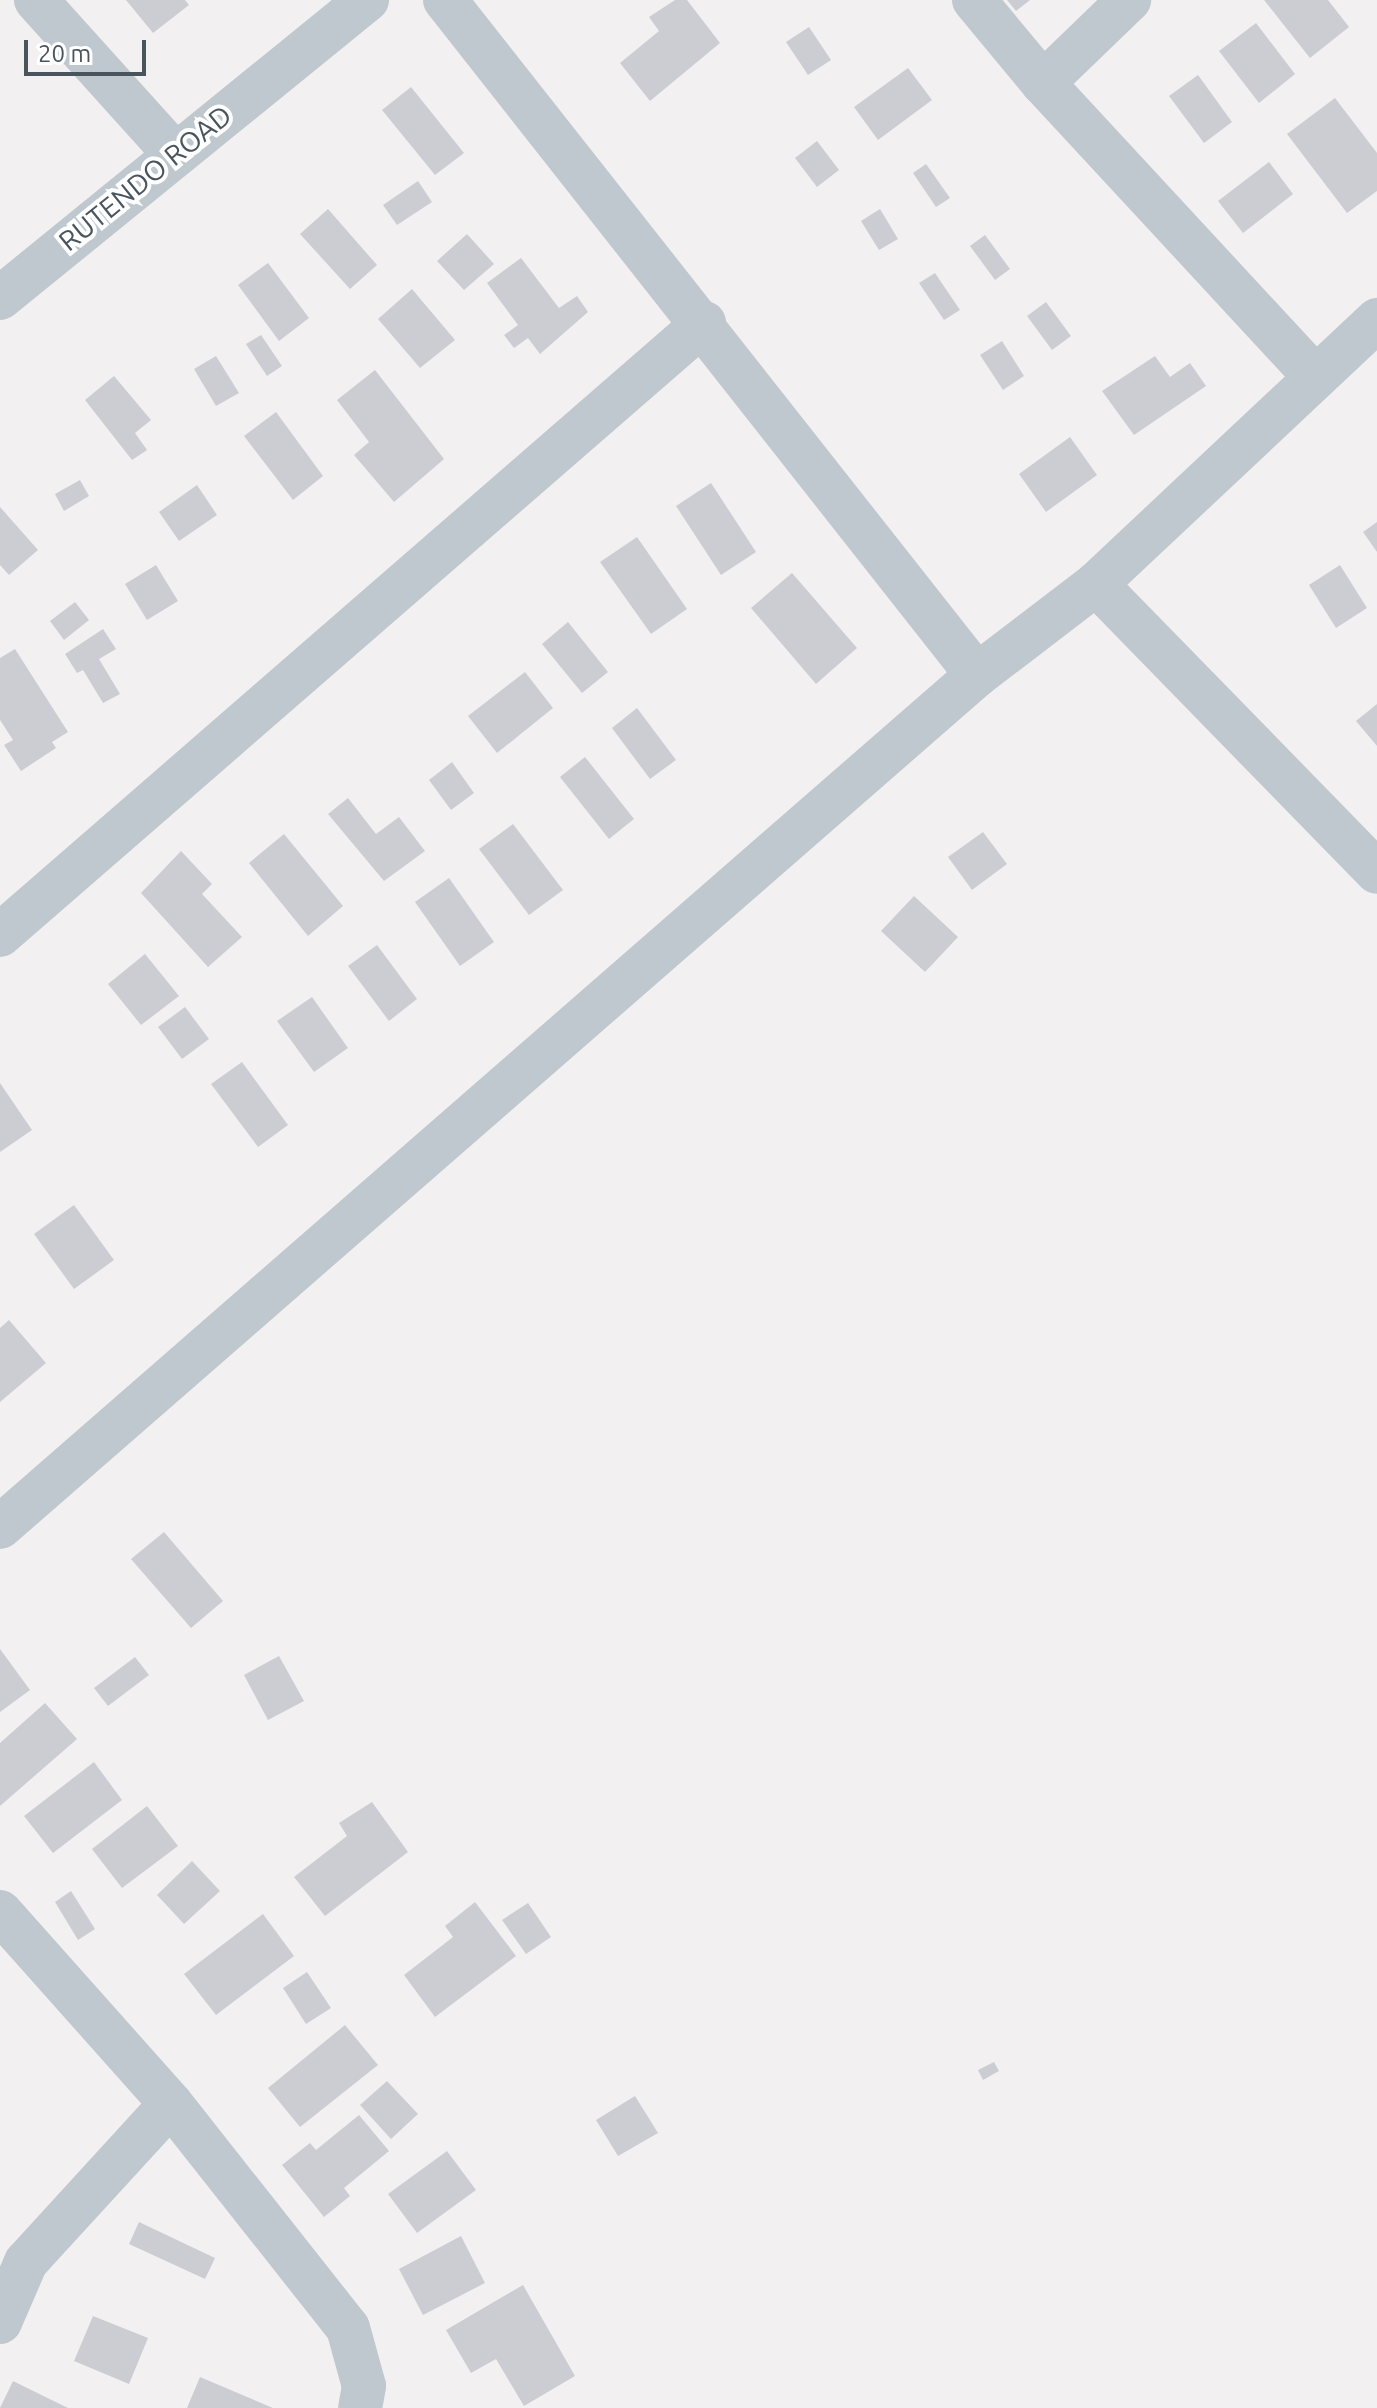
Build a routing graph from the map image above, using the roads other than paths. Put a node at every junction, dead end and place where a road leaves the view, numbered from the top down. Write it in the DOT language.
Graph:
graph roads {
  1 [pos="36,0"];
  2 [pos="367,0"];
  3 [pos="445,0"];
  4 [pos="974,0"];
  5 [pos="1129,0"];
  6 [pos="1043,83"];
  7 [pos="174,153"];
  8 [pos="0,298"];
  9 [pos="1377,320"];
  10 [pos="704,323"];
  11 [pos="1313,375"];
  12 [pos="1096,584"];
  13 [pos="977,675"];
  14 [pos="1377,872"];
  15 [pos="0,935"];
  16 [pos="0,1527"];
  17 [pos="0,1912"];
  18 [pos="171,2104"];
  19 [pos="0,2322"];
  20 [pos="360,2408"];
  1 -- 7 [label="street"];
  2 -- 7 [label="street, RUTENDO ROAD"];
  3 -- 10 [label="street"];
  4 -- 6 [label="street"];
  5 -- 6 [label="street"];
  6 -- 11 [label="street"];
  7 -- 8 [label="street, RUTENDO ROAD"];
  9 -- 11 [label="street"];
  10 -- 13 [label="street"];
  10 -- 15 [label="street"];
  11 -- 12 [label="street"];
  12 -- 13 [label="street"];
  12 -- 14 [label="street"];
  13 -- 16 [label="street"];
  17 -- 18 [label="street"];
  18 -- 19 [label="street"];
  18 -- 20 [label="street"];
}
